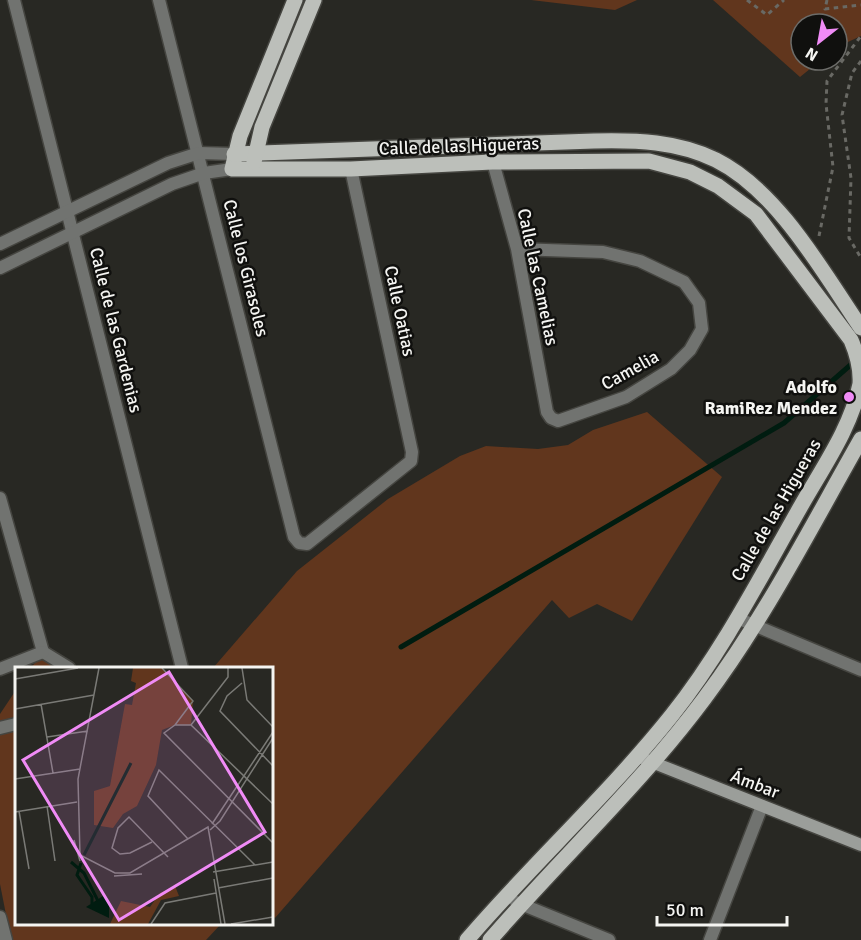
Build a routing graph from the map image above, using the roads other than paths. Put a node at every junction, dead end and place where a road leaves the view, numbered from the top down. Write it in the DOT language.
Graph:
graph roads {
  1 [pos="14,0"];
  2 [pos="159,0"];
  3 [pos="295,0"];
  4 [pos="314,0"];
  5 [pos="488,144"];
  6 [pos="200,153"];
  7 [pos="234,153"];
  8 [pos="255,153"];
  9 [pos="492,162"];
  10 [pos="232,169"];
  11 [pos="351,170"];
  12 [pos="253,171"];
  13 [pos="204,173"];
  14 [pos="69,210"];
  15 [pos="73,231"];
  16 [pos="0,244"];
  17 [pos="517,249"];
  18 [pos="0,268"];
  19 [pos="861,328"];
  20 [pos="551,418"];
  21 [pos="861,439"];
  22 [pos="0,498"];
  23 [pos="299,543"];
  24 [pos="737,618"];
  25 [pos="754,627"];
  26 [pos="43,652"];
  27 [pos="66,667"];
  28 [pos="182,667"];
  29 [pos="0,669"];
  30 [pos="861,670"];
  31 [pos="15,724"];
  32 [pos="0,728"];
  33 [pos="637,756"];
  34 [pos="652,763"];
  35 [pos="762,806"];
  36 [pos="861,845"];
  37 [pos="504,897"];
  38 [pos="521,904"];
  39 [pos="0,917"];
  40 [pos="6,940"];
  41 [pos="467,940"];
  42 [pos="490,940"];
  43 [pos="609,940"];
  44 [pos="710,940"];
  1 -- 14 [label="street, Calle de las Gardenias"];
  2 -- 6 [label="street, Calle los Girasoles"];
  3 -- 7 [label="main road"];
  4 -- 8 [label="main road"];
  5 -- 8 [label="main road, Calle de las Higueras"];
  5 -- 9 [label="street, Calle las Camelias"];
  5 -- 19 [label="main road, Calle de las Higueras"];
  6 -- 7 [label="street"];
  6 -- 13 [label="street, Calle los Girasoles"];
  6 -- 14 [label="street"];
  7 -- 8 [label="main road, Calle de las Higueras"];
  7 -- 10 [label="main road"];
  8 -- 12 [label="main road"];
  9 -- 11 [label="main road, Calle de las Higueras"];
  9 -- 17 [label="street, Calle las Camelias"];
  9 -- 24 [label="main road, Calle de las Higueras"];
  10 -- 12 [label="main road, Calle de las Higueras"];
  10 -- 13 [label="street"];
  11 -- 12 [label="main road, Calle de las Higueras"];
  11 -- 23 [label="street, Calle Oatias"];
  13 -- 15 [label="street"];
  13 -- 23 [label="street, Calle los Girasoles"];
  14 -- 15 [label="street, Calle de las Gardenias"];
  14 -- 16 [label="street"];
  15 -- 18 [label="street"];
  15 -- 28 [label="street, Calle de las Gardenias"];
  17 -- 20 [label="street, Calle las Camelias"];
  17 -- 20 [label="street, Camelia"];
  21 -- 25 [label="main road"];
  22 -- 26 [label="street"];
  24 -- 25 [label="street"];
  24 -- 33 [label="main road, Calle de las Higueras"];
  25 -- 30 [label="street"];
  25 -- 34 [label="main road"];
  26 -- 27 [label="street"];
  26 -- 29 [label="street"];
  31 -- 32 [label="street"];
  33 -- 34 [label="main road, Ámbar"];
  33 -- 37 [label="main road, Calle de las Higueras"];
  34 -- 35 [label="main road, Ámbar"];
  34 -- 38 [label="main road"];
  35 -- 36 [label="main road, Ámbar"];
  35 -- 44 [label="street"];
  37 -- 38 [label="street"];
  37 -- 41 [label="main road, Calle de las Higueras"];
  38 -- 42 [label="main road"];
  38 -- 43 [label="street"];
  39 -- 40 [label="street"];
}
